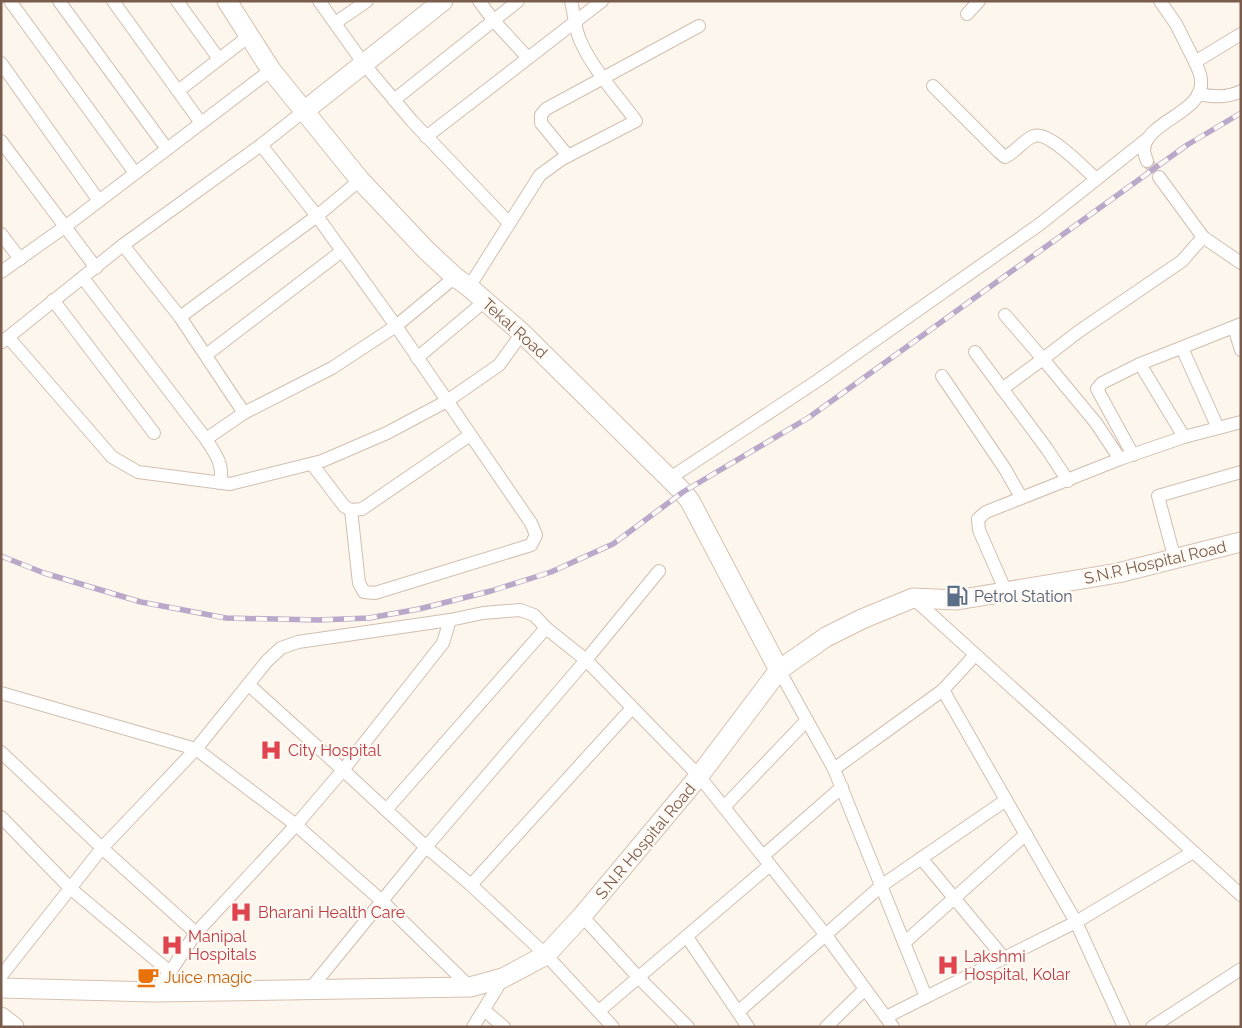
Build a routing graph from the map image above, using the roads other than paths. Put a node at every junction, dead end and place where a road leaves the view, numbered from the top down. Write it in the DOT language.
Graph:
graph roads {
  1 [pos="10,1"];
  2 [pos="59,1"];
  3 [pos="113,1"];
  4 [pos="178,1"];
  5 [pos="227,1"];
  6 [pos="319,1"];
  7 [pos="367,1"];
  8 [pos="443,1"];
  9 [pos="479,1"];
  10 [pos="518,1"];
  11 [pos="571,1"];
  12 [pos="602,1"];
  13 [pos="979,1"];
  14 [pos="1160,1"];
  15 [pos="968,14"];
  16 [pos="494,20"];
  17 [pos="575,21"];
  18 [pos="335,24"];
  19 [pos="699,26"];
  20 [pos="1241,34"];
  21 [pos="250,36"];
  22 [pos="528,58"];
  23 [pos="219,60"];
  24 [pos="1195,62"];
  25 [pos="1,63"];
  26 [pos="364,64"];
  27 [pos="271,70"];
  28 [pos="602,78"];
  29 [pos="933,86"];
  30 [pos="178,91"];
  31 [pos="1241,91"];
  32 [pos="1198,94"];
  33 [pos="394,100"];
  34 [pos="304,111"];
  35 [pos="201,123"];
  36 [pos="426,137"];
  37 [pos="1147,138"];
  38 [pos="1,141"];
  39 [pos="261,145"];
  40 [pos="167,149"];
  41 [pos="568,156"];
  42 [pos="1147,161"];
  43 [pos="135,173"];
  44 [pos="1159,177"];
  45 [pos="1096,179"];
  46 [pos="360,180"];
  47 [pos="99,201"];
  48 [pos="316,216"];
  49 [pos="509,223"];
  50 [pos="66,226"];
  51 [pos="1,234"];
  52 [pos="1203,237"];
  53 [pos="123,244"];
  54 [pos="342,251"];
  55 [pos="20,259"];
  56 [pos="1241,263"];
  57 [pos="96,268"];
  58 [pos="1,272"];
  59 [pos="83,278"];
  60 [pos="462,282"];
  61 [pos="53,300"];
  62 [pos="485,301"];
  63 [pos="1006,315"];
  64 [pos="180,317"];
  65 [pos="396,326"];
  66 [pos="1238,326"];
  67 [pos="522,333"];
  68 [pos="4,340"];
  69 [pos="1182,348"];
  70 [pos="1241,350"];
  71 [pos="975,352"];
  72 [pos="206,355"];
  73 [pos="418,358"];
  74 [pos="1043,359"];
  75 [pos="1140,364"];
  76 [pos="942,376"];
  77 [pos="1002,389"];
  78 [pos="447,401"];
  79 [pos="244,413"];
  80 [pos="1241,422"];
  81 [pos="1218,428"];
  82 [pos="154,434"];
  83 [pos="470,435"];
  84 [pos="1184,437"];
  85 [pos="206,439"];
  86 [pos="1133,455"];
  87 [pos="1120,459"];
  88 [pos="312,464"];
  89 [pos="1241,472"];
  90 [pos="670,478"];
  91 [pos="1068,481"];
  92 [pos="220,483"];
  93 [pos="1022,498"];
  94 [pos="351,510"];
  95 [pos="1241,542"];
  96 [pos="1175,560"];
  97 [pos="659,571"];
  98 [pos="1006,592"];
  99 [pos="913,598"];
  100 [pos="450,620"];
  101 [pos="546,628"];
  102 [pos="975,655"];
  103 [pos="586,660"];
  104 [pos="779,670"];
  105 [pos="249,685"];
  106 [pos="943,690"];
  107 [pos="1,693"];
  108 [pos="632,708"];
  109 [pos="807,720"];
  110 [pos="196,749"];
  111 [pos="1,752"];
  112 [pos="834,769"];
  113 [pos="343,770"];
  114 [pos="700,776"];
  115 [pos="842,787"];
  116 [pos="1006,800"];
  117 [pos="724,807"];
  118 [pos="386,810"];
  119 [pos="1,817"];
  120 [pos="296,825"];
  121 [pos="1026,834"];
  122 [pos="426,847"];
  123 [pos="102,848"];
  124 [pos="1193,852"];
  125 [pos="921,858"];
  126 [pos="766,860"];
  127 [pos="471,886"];
  128 [pos="881,886"];
  129 [pos="70,888"];
  130 [pos="1241,895"];
  131 [pos="954,898"];
  132 [pos="382,901"];
  133 [pos="582,916"];
  134 [pos="1076,922"];
  135 [pos="196,933"];
  136 [pos="825,934"];
  137 [pos="687,937"];
  138 [pos="904,942"];
  139 [pos="546,955"];
  140 [pos="1004,958"];
  141 [pos="1241,969"];
  142 [pos="170,972"];
  143 [pos="1,976"];
  144 [pos="503,978"];
  145 [pos="639,978"];
  146 [pos="470,987"];
  147 [pos="1,988"];
  148 [pos="311,988"];
  149 [pos="865,989"];
  150 [pos="154,992"];
  151 [pos="926,997"];
  152 [pos="484,1010"];
  153 [pos="599,1011"];
  154 [pos="738,1012"];
  155 [pos="1,1017"];
  156 [pos="890,1022"];
  157 [pos="14,1027"];
  158 [pos="473,1027"];
  159 [pos="504,1027"];
  160 [pos="613,1027"];
  161 [pos="688,1027"];
  162 [pos="748,1027"];
  163 [pos="826,1027"];
  164 [pos="1124,1027"];
  165 [pos="1152,1027"];
  1 -- 43 [label="street"];
  2 -- 40 [label="street"];
  3 -- 30 [label="street"];
  4 -- 23 [label="street"];
  5 -- 21 [label="main road, Tekal Road"];
  6 -- 18 [label="street"];
  7 -- 18 [label="street"];
  8 -- 26 [label="main road"];
  9 -- 16 [label="street"];
  10 -- 16 [label="street"];
  11 -- 17 [label="street"];
  12 -- 17 [label="street"];
  13 -- 15 [label="street"];
  14 -- 24 [label="street"];
  16 -- 22 [label="street"];
  16 -- 33 [label="street"];
  17 -- 22 [label="street"];
  17 -- 28 [label="street"];
  18 -- 26 [label="street"];
  19 -- 28 [label="street"];
  20 -- 24 [label="street"];
  21 -- 23 [label="street"];
  21 -- 27 [label="main road, Tekal Road"];
  22 -- 36 [label="street"];
  23 -- 30 [label="street"];
  24 -- 32 [label="street"];
  25 -- 47 [label="street"];
  26 -- 33 [label="street"];
  26 -- 34 [label="main road"];
  27 -- 34 [label="main road, Tekal Road"];
  27 -- 35 [label="street"];
  28 -- 41 [label="street"];
  28 -- 41 [label="street"];
  29 -- 45 [label="street"];
  30 -- 35 [label="street"];
  31 -- 32 [label="street"];
  32 -- 37 [label="street"];
  33 -- 36 [label="street"];
  34 -- 39 [label="street"];
  34 -- 46 [label="main road, Tekal Road"];
  35 -- 40 [label="street"];
  36 -- 49 [label="street"];
  37 -- 42 [label="street"];
  37 -- 45 [label="street"];
  38 -- 50 [label="street"];
  39 -- 48 [label="street"];
  39 -- 53 [label="street"];
  40 -- 43 [label="street"];
  41 -- 49 [label="street"];
  43 -- 47 [label="street"];
  44 -- 52 [label="street"];
  45 -- 90 [label="street"];
  46 -- 48 [label="street"];
  46 -- 60 [label="main road, Tekal Road"];
  47 -- 50 [label="street"];
  48 -- 54 [label="street"];
  48 -- 64 [label="street"];
  49 -- 60 [label="street"];
  50 -- 55 [label="street"];
  50 -- 57 [label="street"];
  51 -- 55 [label="street"];
  52 -- 56 [label="street"];
  52 -- 74 [label="street"];
  53 -- 57 [label="street"];
  53 -- 64 [label="street"];
  54 -- 65 [label="street"];
  54 -- 72 [label="street"];
  55 -- 58 [label="street"];
  57 -- 59 [label="street"];
  59 -- 61 [label="street"];
  59 -- 85 [label="street"];
  60 -- 62 [label="main road, Tekal Road"];
  60 -- 65 [label="street"];
  61 -- 68 [label="street"];
  61 -- 82 [label="street"];
  62 -- 67 [label="main road, Tekal Road"];
  62 -- 73 [label="street"];
  63 -- 74 [label="street"];
  64 -- 72 [label="street"];
  65 -- 73 [label="street"];
  65 -- 79 [label="street"];
  66 -- 69 [label="street"];
  66 -- 70 [label="street"];
  67 -- 78 [label="street"];
  67 -- 90 [label="main road, Tekal Road"];
  68 -- 92 [label="street"];
  69 -- 75 [label="street"];
  69 -- 81 [label="street"];
  71 -- 77 [label="street"];
  72 -- 79 [label="street"];
  73 -- 78 [label="street"];
  74 -- 77 [label="street"];
  74 -- 87 [label="street"];
  75 -- 84 [label="street"];
  75 -- 86 [label="street"];
  76 -- 93 [label="street"];
  77 -- 91 [label="street"];
  78 -- 83 [label="street"];
  78 -- 88 [label="street"];
  79 -- 85 [label="street"];
  80 -- 81 [label="street"];
  81 -- 84 [label="street"];
  83 -- 94 [label="street"];
  83 -- 94 [label="street"];
  84 -- 86 [label="street"];
  85 -- 92 [label="street"];
  86 -- 87 [label="street"];
  87 -- 91 [label="street"];
  88 -- 92 [label="street"];
  88 -- 94 [label="street"];
  89 -- 96 [label="street"];
  90 -- 104 [label="main road, Tekal Road"];
  91 -- 93 [label="street"];
  93 -- 98 [label="street"];
  95 -- 96 [label="main road, S.N.R Hospital Road"];
  96 -- 98 [label="main road, S.N.R Hospital Road"];
  97 -- 103 [label="street"];
  98 -- 99 [label="main road, S.N.R Hospital Road"];
  99 -- 102 [label="street"];
  99 -- 104 [label="main road, S.N.R Hospital Road"];
  100 -- 101 [label="street"];
  100 -- 105 [label="street"];
  100 -- 113 [label="street"];
  101 -- 103 [label="street"];
  101 -- 118 [label="street"];
  102 -- 106 [label="street"];
  102 -- 124 [label="street"];
  103 -- 108 [label="street"];
  103 -- 122 [label="street"];
  104 -- 109 [label="street"];
  104 -- 114 [label="main road, S.N.R Hospital Road"];
  105 -- 110 [label="street"];
  105 -- 113 [label="street"];
  106 -- 112 [label="street"];
  106 -- 116 [label="street"];
  107 -- 110 [label="street"];
  108 -- 114 [label="street"];
  108 -- 127 [label="street"];
  109 -- 112 [label="street"];
  109 -- 117 [label="street"];
  110 -- 120 [label="street"];
  110 -- 123 [label="street"];
  111 -- 123 [label="street"];
  112 -- 115 [label="street"];
  113 -- 118 [label="street"];
  113 -- 120 [label="street"];
  114 -- 117 [label="street"];
  114 -- 133 [label="main road, S.N.R Hospital Road"];
  115 -- 126 [label="street"];
  115 -- 128 [label="street"];
  116 -- 121 [label="street"];
  116 -- 125 [label="street"];
  117 -- 126 [label="street"];
  118 -- 122 [label="street"];
  119 -- 129 [label="street"];
  120 -- 132 [label="street"];
  120 -- 135 [label="street"];
  121 -- 131 [label="street"];
  121 -- 134 [label="street"];
  122 -- 127 [label="street"];
  122 -- 132 [label="street"];
  123 -- 129 [label="street"];
  123 -- 135 [label="street"];
  124 -- 130 [label="street"];
  124 -- 134 [label="street"];
  125 -- 128 [label="street"];
  125 -- 131 [label="street"];
  126 -- 136 [label="street"];
  126 -- 137 [label="street"];
  127 -- 139 [label="street"];
  128 -- 136 [label="street"];
  128 -- 138 [label="street"];
  129 -- 142 [label="street"];
  129 -- 143 [label="street"];
  131 -- 138 [label="street"];
  131 -- 140 [label="street"];
  132 -- 146 [label="street"];
  132 -- 148 [label="street"];
  133 -- 139 [label="main road, S.N.R Hospital Road"];
  133 -- 145 [label="street"];
  134 -- 140 [label="street"];
  134 -- 164 [label="street"];
  135 -- 142 [label="street"];
  136 -- 149 [label="street"];
  136 -- 154 [label="street"];
  137 -- 145 [label="street"];
  137 -- 154 [label="street"];
  138 -- 151 [label="street"];
  139 -- 144 [label="main road, S.N.R Hospital Road"];
  139 -- 153 [label="street"];
  140 -- 151 [label="street"];
  141 -- 165 [label="street"];
  142 -- 150 [label="street"];
  144 -- 146 [label="main road, S.N.R Hospital Road"];
  144 -- 152 [label="street"];
  145 -- 153 [label="street"];
  145 -- 161 [label="street"];
  146 -- 148 [label="main road, S.N.R Hospital Road"];
  147 -- 150 [label="main road, S.N.R Hospital Road"];
  148 -- 150 [label="main road, S.N.R Hospital Road"];
  149 -- 156 [label="street"];
  149 -- 163 [label="street"];
  151 -- 156 [label="street"];
  152 -- 158 [label="street"];
  152 -- 159 [label="street"];
  153 -- 160 [label="street"];
  154 -- 162 [label="street"];
  155 -- 157 [label="main road"];
}
